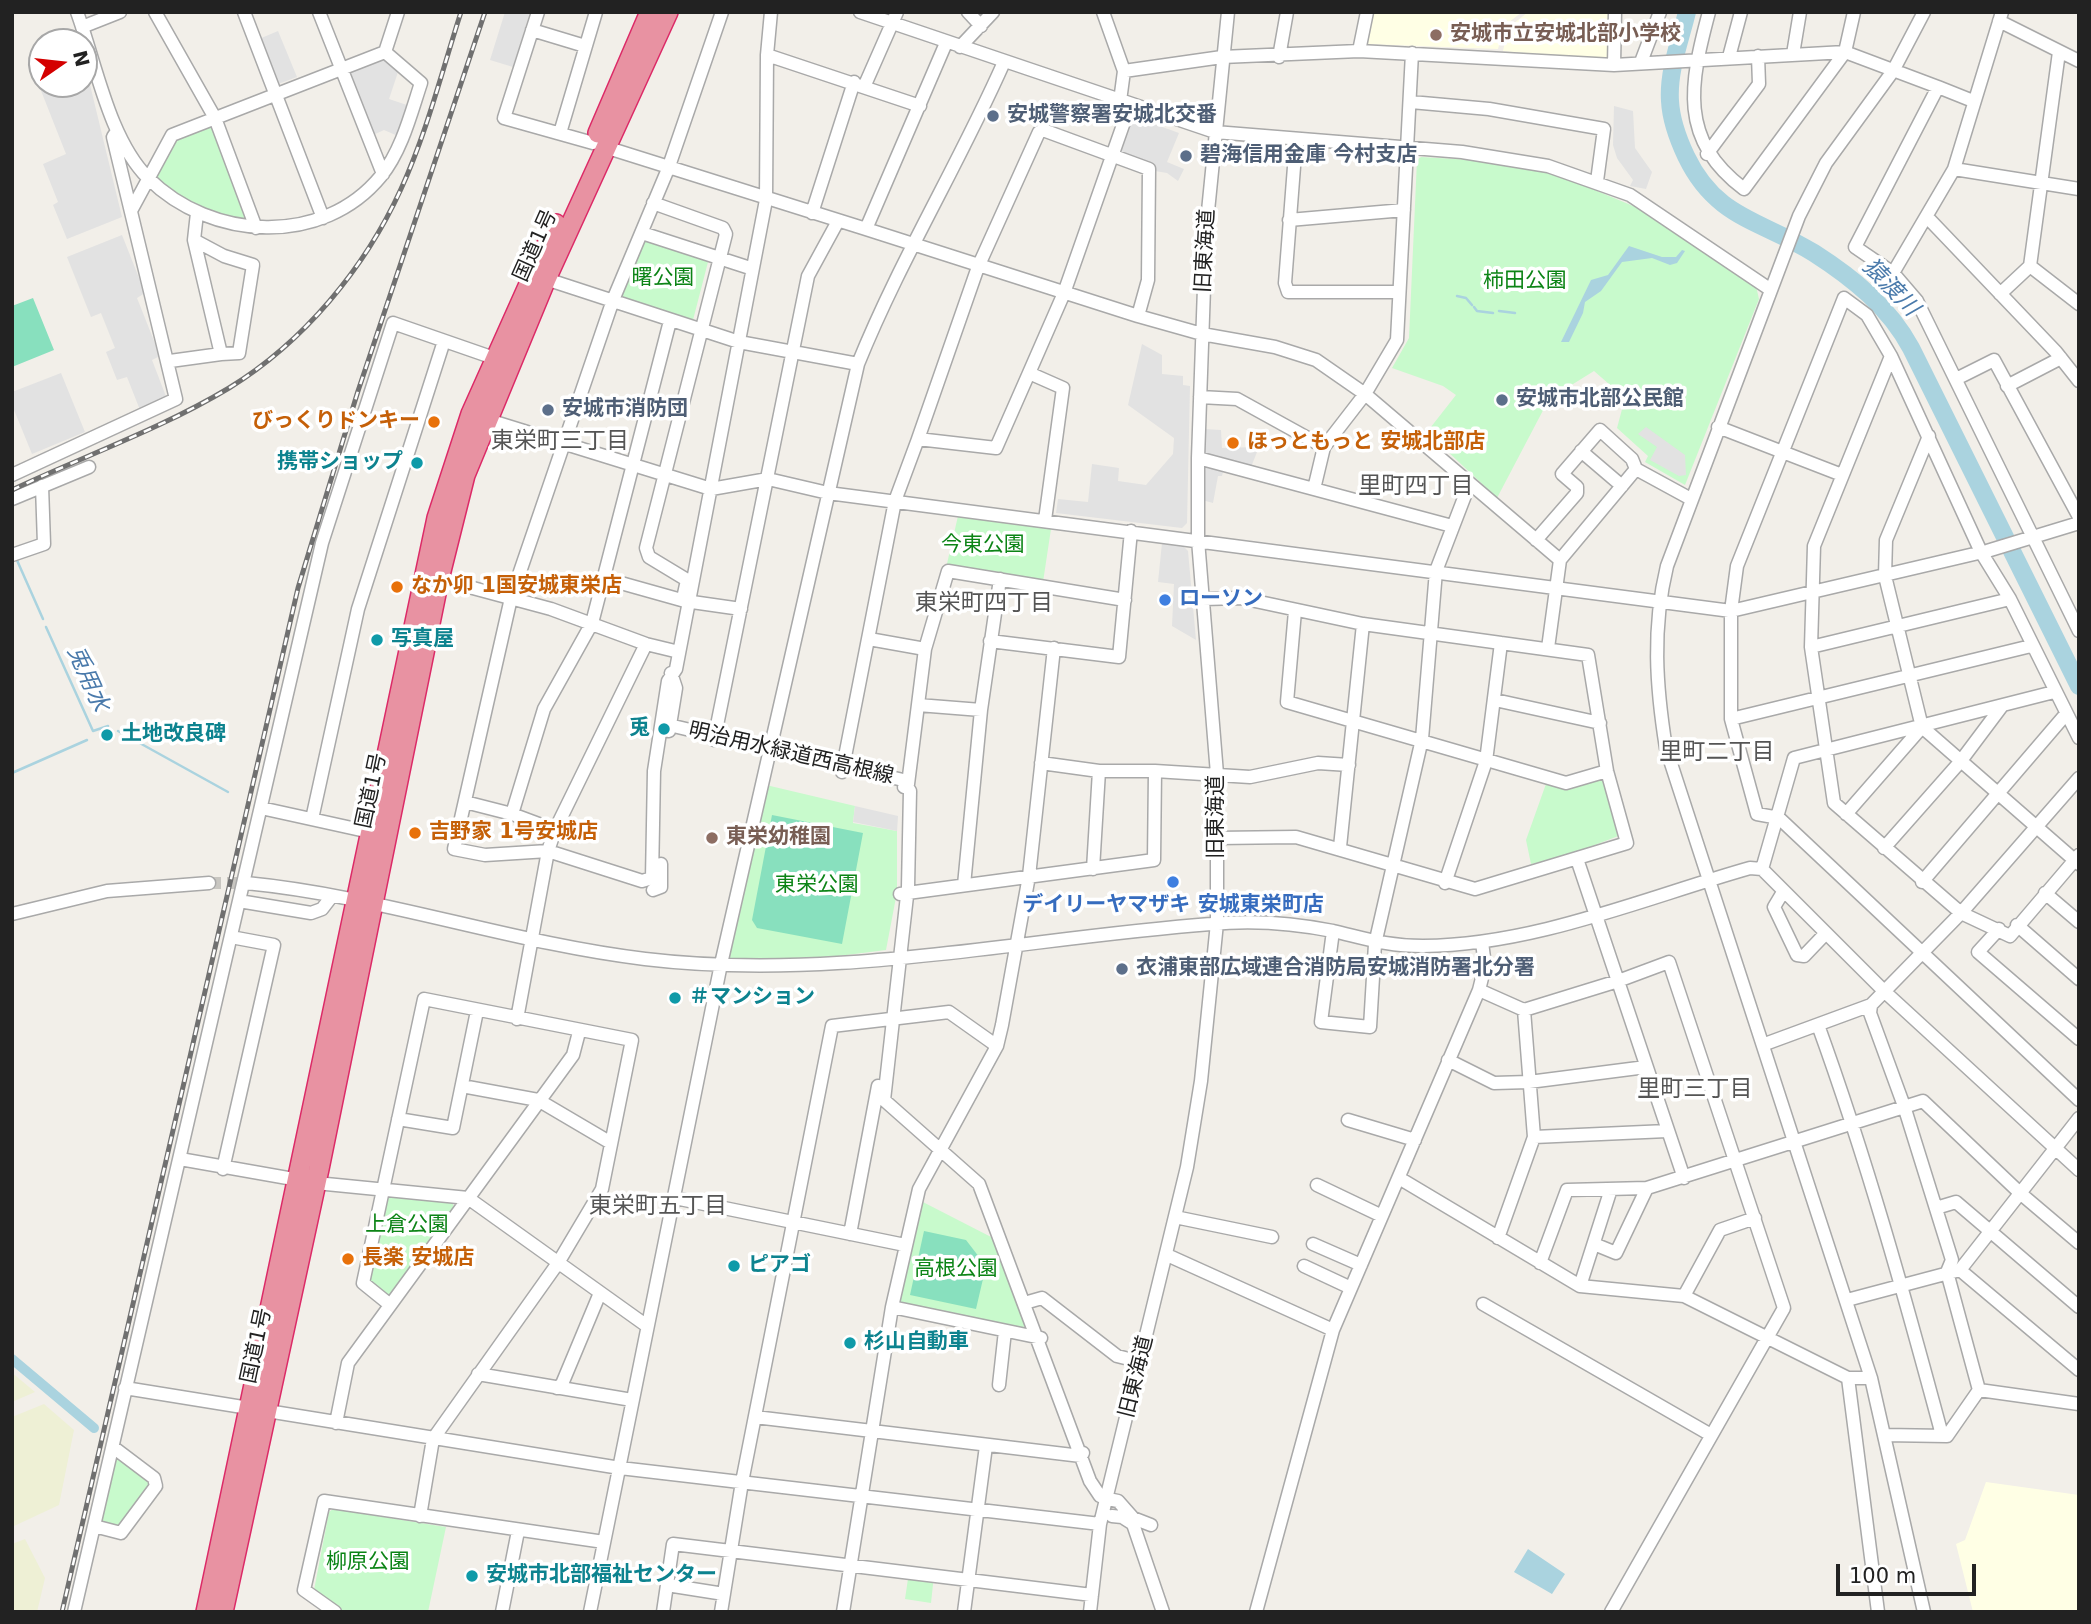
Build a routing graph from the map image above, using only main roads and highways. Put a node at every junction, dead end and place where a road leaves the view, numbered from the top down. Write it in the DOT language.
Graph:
graph roads {
  1 [pos="650,12"];
  2 [pos="668,12"];
  3 [pos="599,145"];
  4 [pos="431,577"];
  5 [pos="363,902"];
  6 [pos="258,1409"];
  7 [pos="206,1612"];
  8 [pos="223,1612"];
  1 -- 3 [label="highway, 国道1号"];
  2 -- 3 [label="highway, 国道1号"];
  3 -- 4 [label="highway, 国道1号"];
  3 -- 4 [label="highway, 国道1号"];
  4 -- 5 [label="highway, 国道1号"];
  4 -- 5 [label="highway, 国道1号"];
  5 -- 6 [label="highway, 国道1号"];
  6 -- 7 [label="highway, 国道1号"];
  6 -- 8 [label="highway, 国道1号"];
}
